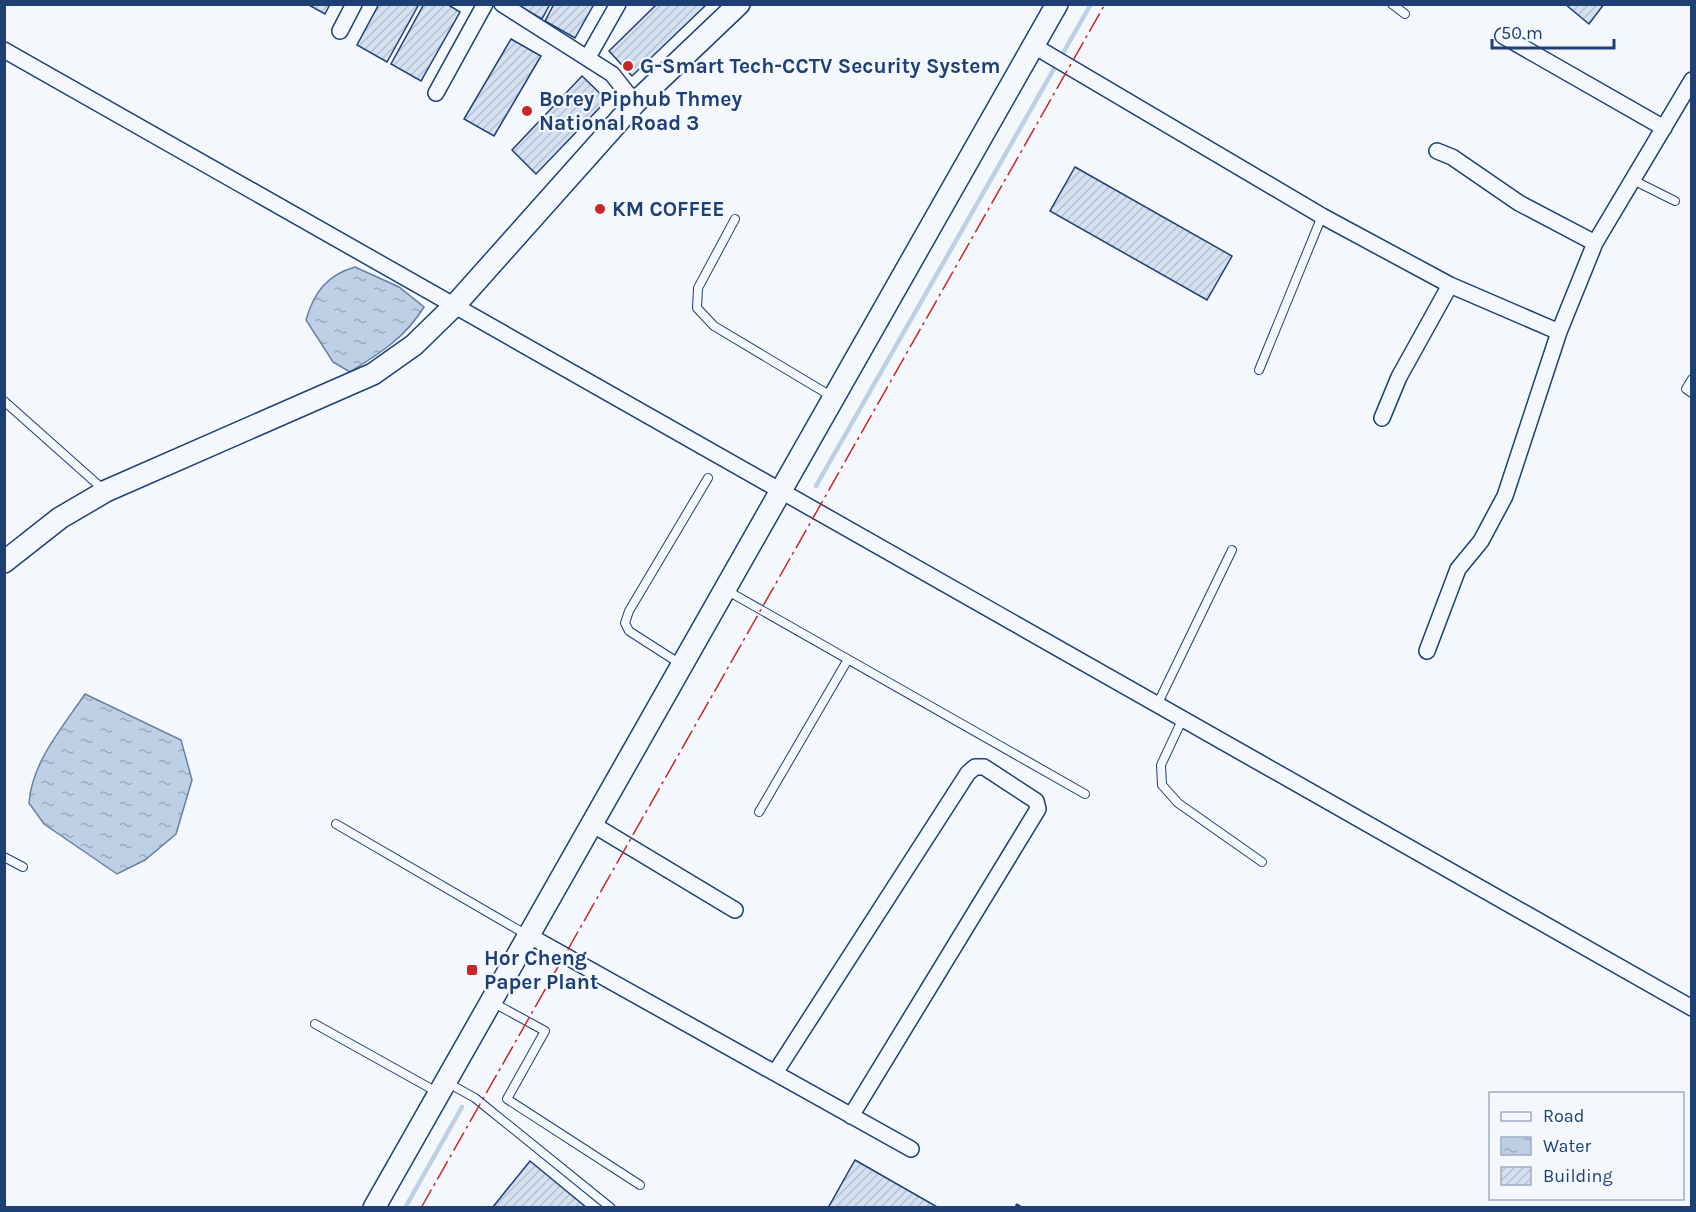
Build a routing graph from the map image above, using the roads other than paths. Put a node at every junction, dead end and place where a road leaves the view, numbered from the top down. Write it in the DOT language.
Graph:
graph roads {
  1 [pos="354,4"];
  2 [pos="485,4"];
  3 [pos="502,4"];
  4 [pos="618,4"];
  5 [pos="739,4"];
  6 [pos="1057,4"];
  7 [pos="1392,4"];
  8 [pos="1405,14"];
  9 [pos="340,31"];
  10 [pos="1503,36"];
  11 [pos="4,50"];
  12 [pos="1043,51"];
  13 [pos="588,57"];
  14 [pos="1692,80"];
  15 [pos="436,93"];
  16 [pos="636,102"];
  17 [pos="1664,128"];
  18 [pos="1437,151"];
  19 [pos="1631,179"];
  20 [pos="1675,201"];
  21 [pos="1322,216"];
  22 [pos="735,219"];
  23 [pos="1595,243"];
  24 [pos="1450,285"];
  25 [pos="455,305"];
  26 [pos="1559,332"];
  27 [pos="1259,370"];
  28 [pos="1692,379"];
  29 [pos="1692,393"];
  30 [pos="834,398"];
  31 [pos="4,401"];
  32 [pos="1382,418"];
  33 [pos="708,478"];
  34 [pos="781,490"];
  35 [pos="106,491"];
  36 [pos="1232,550"];
  37 [pos="4,562"];
  38 [pos="724,589"];
  39 [pos="1427,651"];
  40 [pos="847,661"];
  41 [pos="682,665"];
  42 [pos="1158,703"];
  43 [pos="1183,718"];
  44 [pos="1085,794"];
  45 [pos="759,812"];
  46 [pos="336,824"];
  47 [pos="592,824"];
  48 [pos="4,857"];
  49 [pos="1262,862"];
  50 [pos="23,867"];
  51 [pos="735,910"];
  52 [pos="528,935"];
  53 [pos="491,1001"];
  54 [pos="1692,1008"];
  55 [pos="315,1024"];
  56 [pos="775,1073"];
  57 [pos="442,1087"];
  58 [pos="851,1116"];
  59 [pos="911,1149"];
  60 [pos="640,1185"];
  61 [pos="374,1208"];
  62 [pos="611,1208"];
  1 -- 9 [label="street"];
  2 -- 15 [label="street"];
  3 -- 13 [label="street"];
  4 -- 13 [label="street"];
  5 -- 16 [label="main road"];
  6 -- 12 [label="main road"];
  7 -- 8 [label="lane"];
  10 -- 17 [label="street"];
  11 -- 25 [label="street"];
  12 -- 21 [label="street"];
  12 -- 30 [label="main road"];
  13 -- 16 [label="street"];
  14 -- 17 [label="street"];
  16 -- 25 [label="main road"];
  17 -- 19 [label="street"];
  18 -- 23 [label="street"];
  19 -- 20 [label="lane"];
  19 -- 23 [label="street"];
  21 -- 24 [label="street"];
  21 -- 27 [label="lane"];
  22 -- 30 [label="lane"];
  23 -- 26 [label="street"];
  24 -- 26 [label="street"];
  24 -- 32 [label="street"];
  25 -- 34 [label="street"];
  25 -- 35 [label="main road"];
  26 -- 39 [label="street"];
  28 -- 29 [label="lane"];
  30 -- 34 [label="main road"];
  31 -- 35 [label="lane"];
  33 -- 41 [label="lane"];
  34 -- 38 [label="main road"];
  34 -- 42 [label="street"];
  35 -- 37 [label="main road"];
  36 -- 42 [label="lane"];
  38 -- 40 [label="lane"];
  38 -- 41 [label="main road"];
  40 -- 44 [label="lane"];
  40 -- 45 [label="lane"];
  41 -- 47 [label="main road"];
  42 -- 43 [label="street"];
  43 -- 49 [label="lane"];
  43 -- 54 [label="street"];
  46 -- 52 [label="lane"];
  47 -- 51 [label="street"];
  47 -- 52 [label="main road"];
  48 -- 50 [label="lane"];
  52 -- 53 [label="main road"];
  52 -- 56 [label="street"];
  53 -- 57 [label="main road"];
  53 -- 60 [label="lane"];
  55 -- 57 [label="lane"];
  56 -- 58 [label="street"];
  56 -- 58 [label="street"];
  57 -- 61 [label="main road"];
  57 -- 62 [label="lane"];
  58 -- 59 [label="street"];
}
